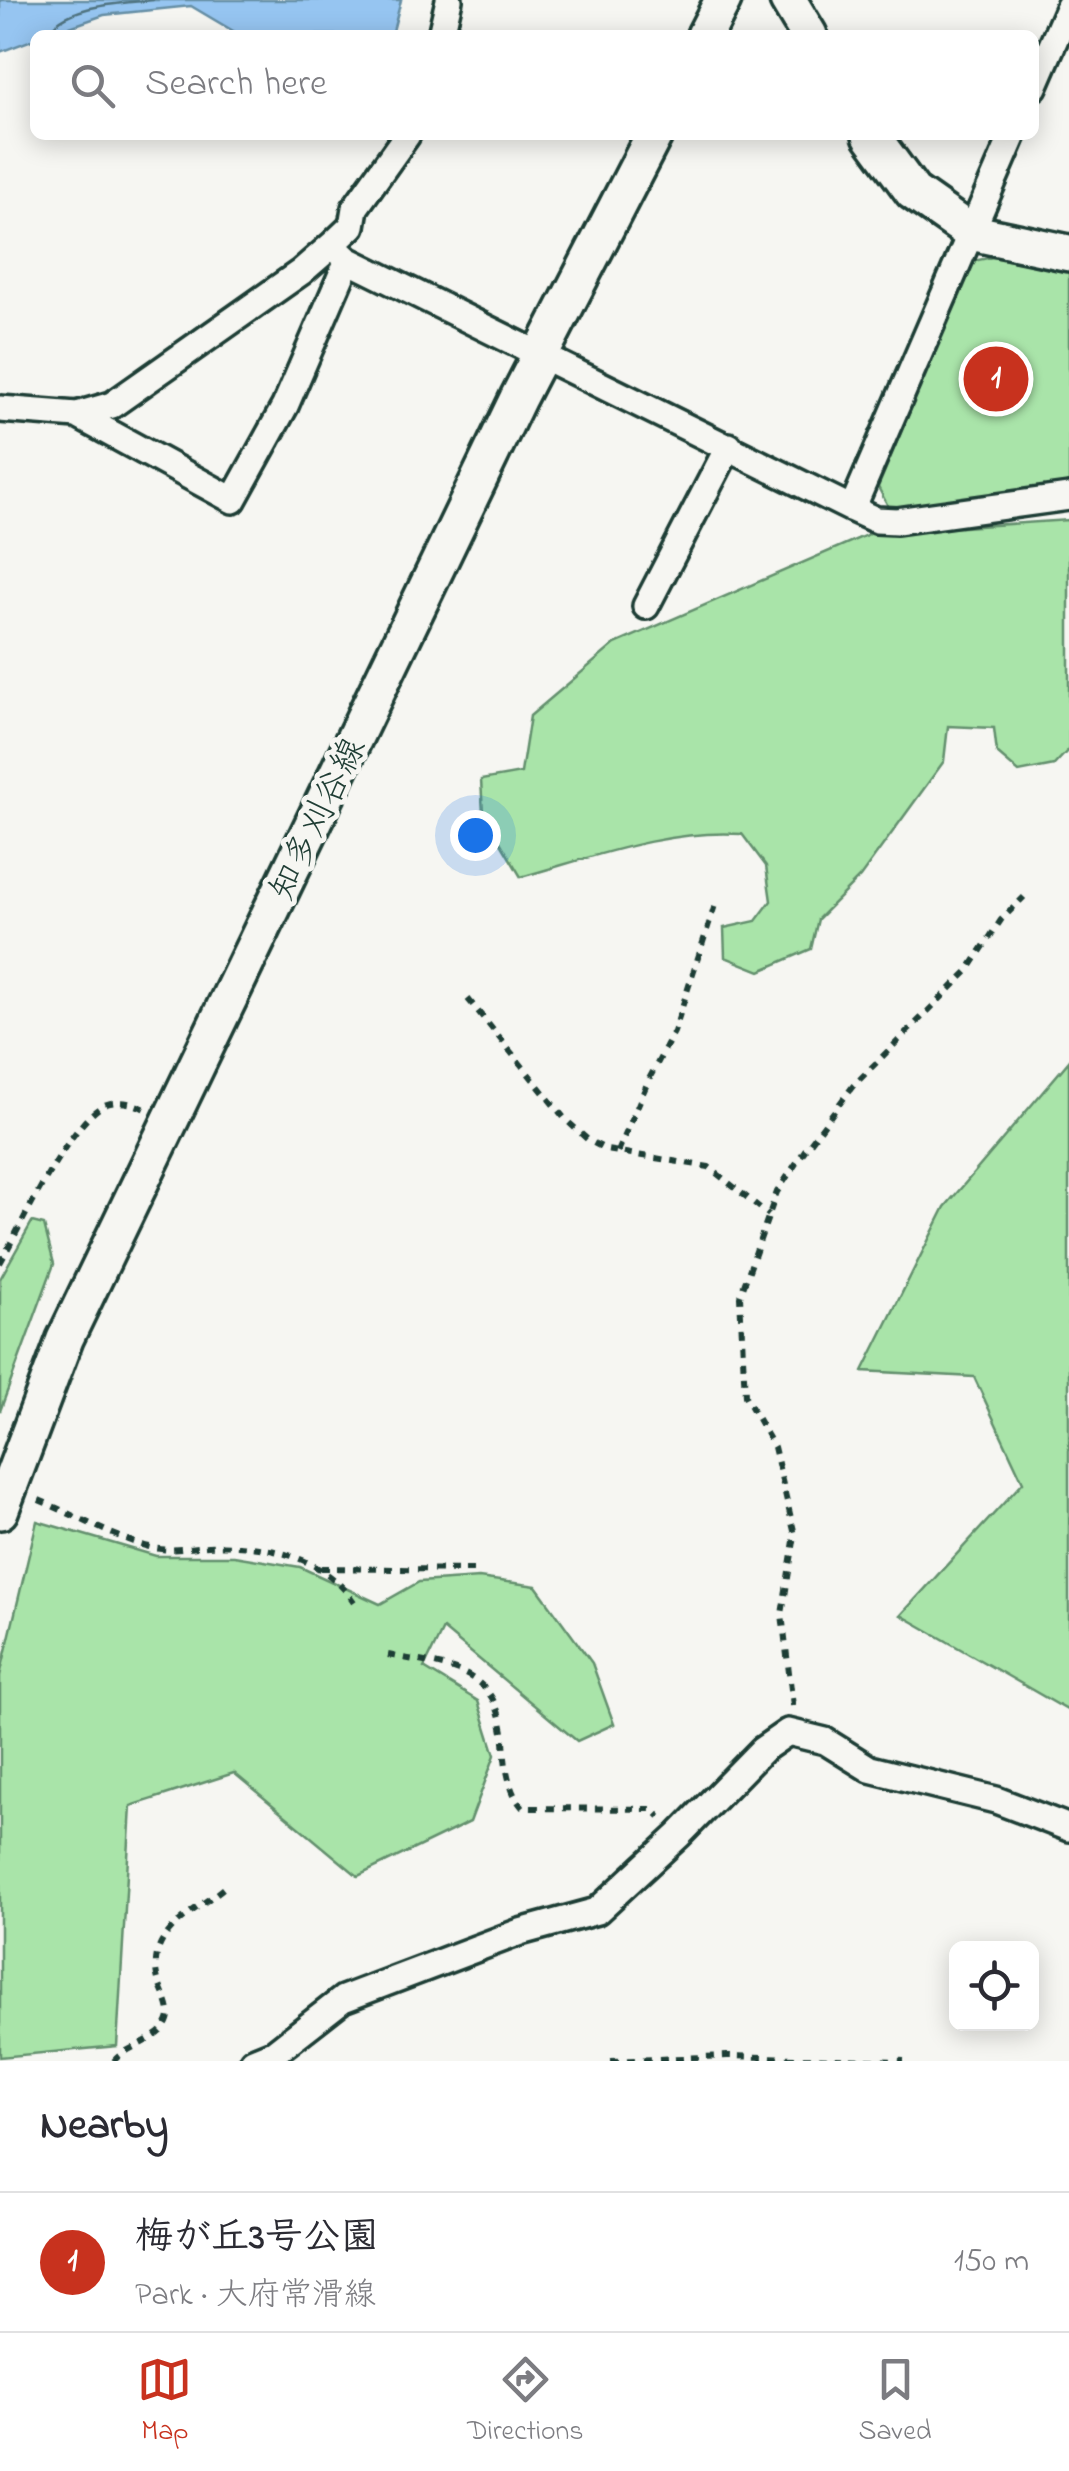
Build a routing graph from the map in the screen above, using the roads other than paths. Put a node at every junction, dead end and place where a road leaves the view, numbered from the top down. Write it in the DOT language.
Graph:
graph roads {
  1 [pos="449,0"];
  2 [pos="723,0"];
  3 [pos="788,0"];
  4 [pos="1069,6"];
  5 [pos="442,30"];
  6 [pos="708,30"];
  7 [pos="805,30"];
  8 [pos="1039,75"];
  9 [pos="403,140"];
  10 [pos="651,140"];
  11 [pos="874,140"];
  12 [pos="1011,140"];
  13 [pos="970,232"];
  14 [pos="340,252"];
  15 [pos="1069,253"];
  16 [pos="540,355"];
  17 [pos="0,409"];
  18 [pos="77,415"];
  19 [pos="728,446"];
  20 [pos="1069,497"];
  21 [pos="852,509"];
  22 [pos="646,606"];
  23 [pos="4,1499"];
  24 [pos="1069,1828"];
  25 [pos="253,2061"];
  1 -- 5 [label="street"];
  2 -- 6 [label="street"];
  3 -- 7 [label="street"];
  4 -- 8 [label="street"];
  9 -- 14 [label="street"];
  10 -- 16 [label="street, 知多刈谷線"];
  11 -- 13 [label="street"];
  12 -- 13 [label="street"];
  13 -- 15 [label="street"];
  13 -- 21 [label="street"];
  14 -- 16 [label="street"];
  14 -- 18 [label="street"];
  14 -- 18 [label="street"];
  16 -- 19 [label="street"];
  16 -- 23 [label="street, 知多刈谷線"];
  17 -- 18 [label="street"];
  19 -- 21 [label="street"];
  19 -- 22 [label="street"];
  20 -- 21 [label="street"];
  24 -- 25 [label="street"];
}
